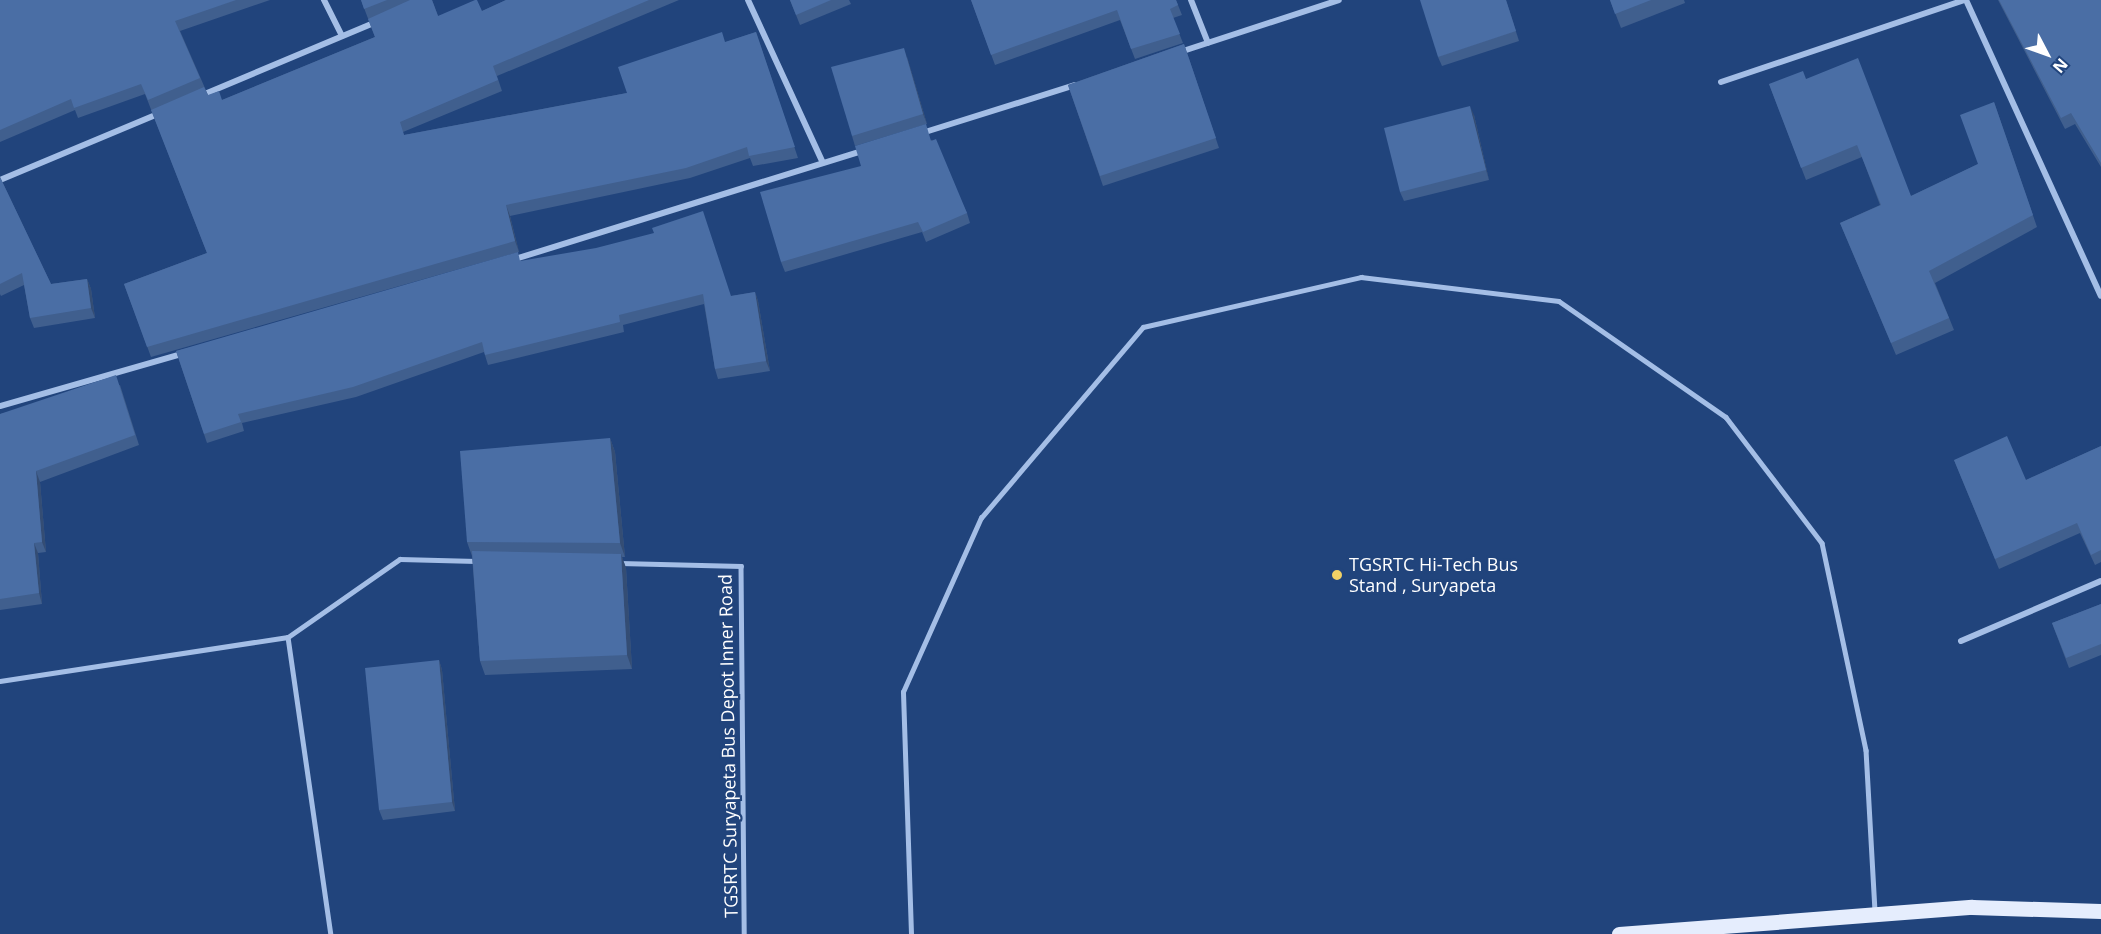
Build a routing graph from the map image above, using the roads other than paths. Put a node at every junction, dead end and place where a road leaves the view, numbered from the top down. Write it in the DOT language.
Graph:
graph roads {
  1 [pos="324,0"];
  2 [pos="748,0"];
  3 [pos="1191,0"];
  4 [pos="1339,0"];
  5 [pos="1965,0"];
  6 [pos="385,18"];
  7 [pos="342,36"];
  8 [pos="1208,43"];
  9 [pos="1174,54"];
  10 [pos="1084,82"];
  11 [pos="1721,82"];
  12 [pos="188,101"];
  13 [pos="165,110"];
  14 [pos="914,135"];
  15 [pos="868,149"];
  16 [pos="823,163"];
  17 [pos="0,180"];
  18 [pos="500,264"];
  19 [pos="2101,296"];
  20 [pos="190,352"];
  21 [pos="0,406"];
  22 [pos="483,561"];
  23 [pos="612,563"];
  24 [pos="2101,581"];
  25 [pos="288,638"];
  26 [pos="1961,641"];
  27 [pos="0,681"];
  28 [pos="2101,911"];
  29 [pos="1875,914"];
  30 [pos="331,934"];
  31 [pos="744,934"];
  32 [pos="911,934"];
  33 [pos="1619,934"];
  1 -- 7 [label="street"];
  2 -- 16 [label="street"];
  3 -- 8 [label="street"];
  4 -- 8 [label="street"];
  5 -- 11 [label="street"];
  5 -- 19 [label="street"];
  6 -- 7 [label="street"];
  7 -- 12 [label="street"];
  8 -- 9 [label="street"];
  10 -- 14 [label="street"];
  13 -- 17 [label="street"];
  15 -- 16 [label="street"];
  16 -- 18 [label="street"];
  20 -- 21 [label="street"];
  22 -- 25 [label="lane"];
  23 -- 31 [label="lane, TGSRTC Suryapeta Bus Depot Inner Road"];
  24 -- 26 [label="street"];
  25 -- 27 [label="lane"];
  25 -- 30 [label="lane"];
  28 -- 29 [label="main road"];
  29 -- 32 [label="lane"];
  29 -- 33 [label="main road"];
}
